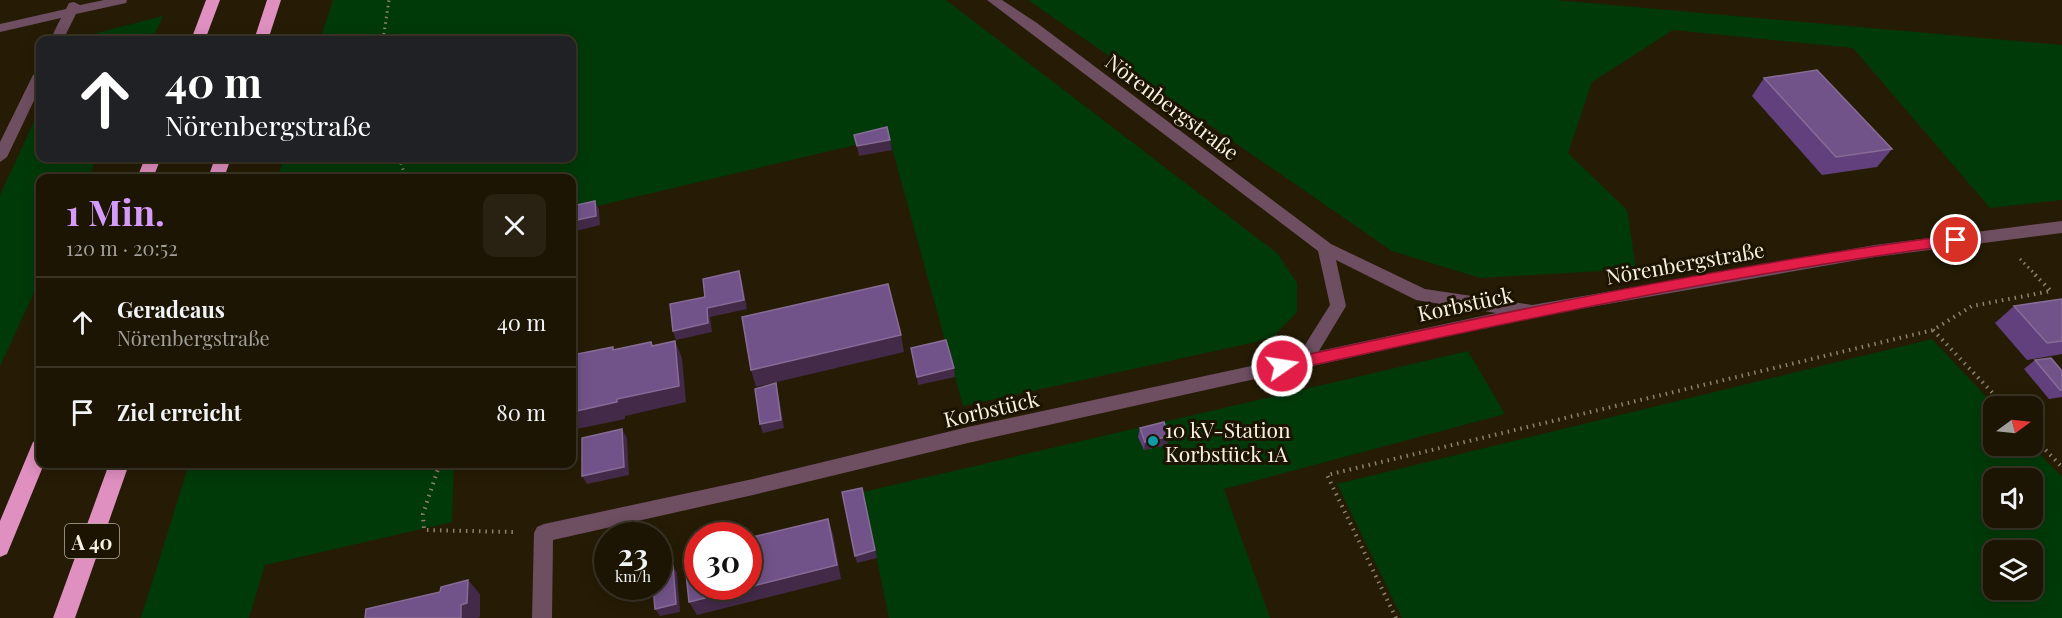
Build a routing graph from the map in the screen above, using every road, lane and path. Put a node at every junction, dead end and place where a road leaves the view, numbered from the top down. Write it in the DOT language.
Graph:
graph roads {
  1 [pos="122,0"];
  2 [pos="213,0"];
  3 [pos="274,0"];
  4 [pos="389,0"];
  5 [pos="993,0"];
  6 [pos="75,6"];
  7 [pos="0,28"];
  8 [pos="59,36"];
  9 [pos="200,36"];
  10 [pos="262,36"];
  11 [pos="384,36"];
  12 [pos="36,83"];
  13 [pos="0,157"];
  14 [pos="2062,227"];
  15 [pos="1997,235"];
  16 [pos="1325,248"];
  17 [pos="1532,312"];
  18 [pos="1933,330"];
  19 [pos="1304,361"];
  20 [pos="1996,396"];
  21 [pos="2043,447"];
  22 [pos="36,458"];
  23 [pos="2062,467"];
  24 [pos="118,468"];
  25 [pos="438,468"];
  26 [pos="544,532"];
  27 [pos="0,548"];
  28 [pos="64,618"];
  29 [pos="542,618"];
  30 [pos="1396,618"];
  1 -- 6 [label="street"];
  2 -- 9 [label="highway"];
  3 -- 10 [label="highway"];
  4 -- 11 [label="path"];
  5 -- 16 [label="street, Nörenbergstraße"];
  6 -- 7 [label="street"];
  6 -- 8 [label="street"];
  12 -- 13 [label="street"];
  14 -- 15 [label="street, Nörenbergstraße"];
  15 -- 17 [label="street, Nörenbergstraße"];
  15 -- 18 [label="path"];
  16 -- 17 [label="street, Nörenbergstraße"];
  16 -- 19 [label="street"];
  17 -- 19 [label="street, Korbstück"];
  18 -- 20 [label="path"];
  18 -- 30 [label="path"];
  19 -- 26 [label="street, Korbstück"];
  21 -- 23 [label="path"];
  22 -- 27 [label="highway"];
  24 -- 28 [label="highway, A 40"];
  25 -- 26 [label="path"];
  26 -- 29 [label="street"];
}
